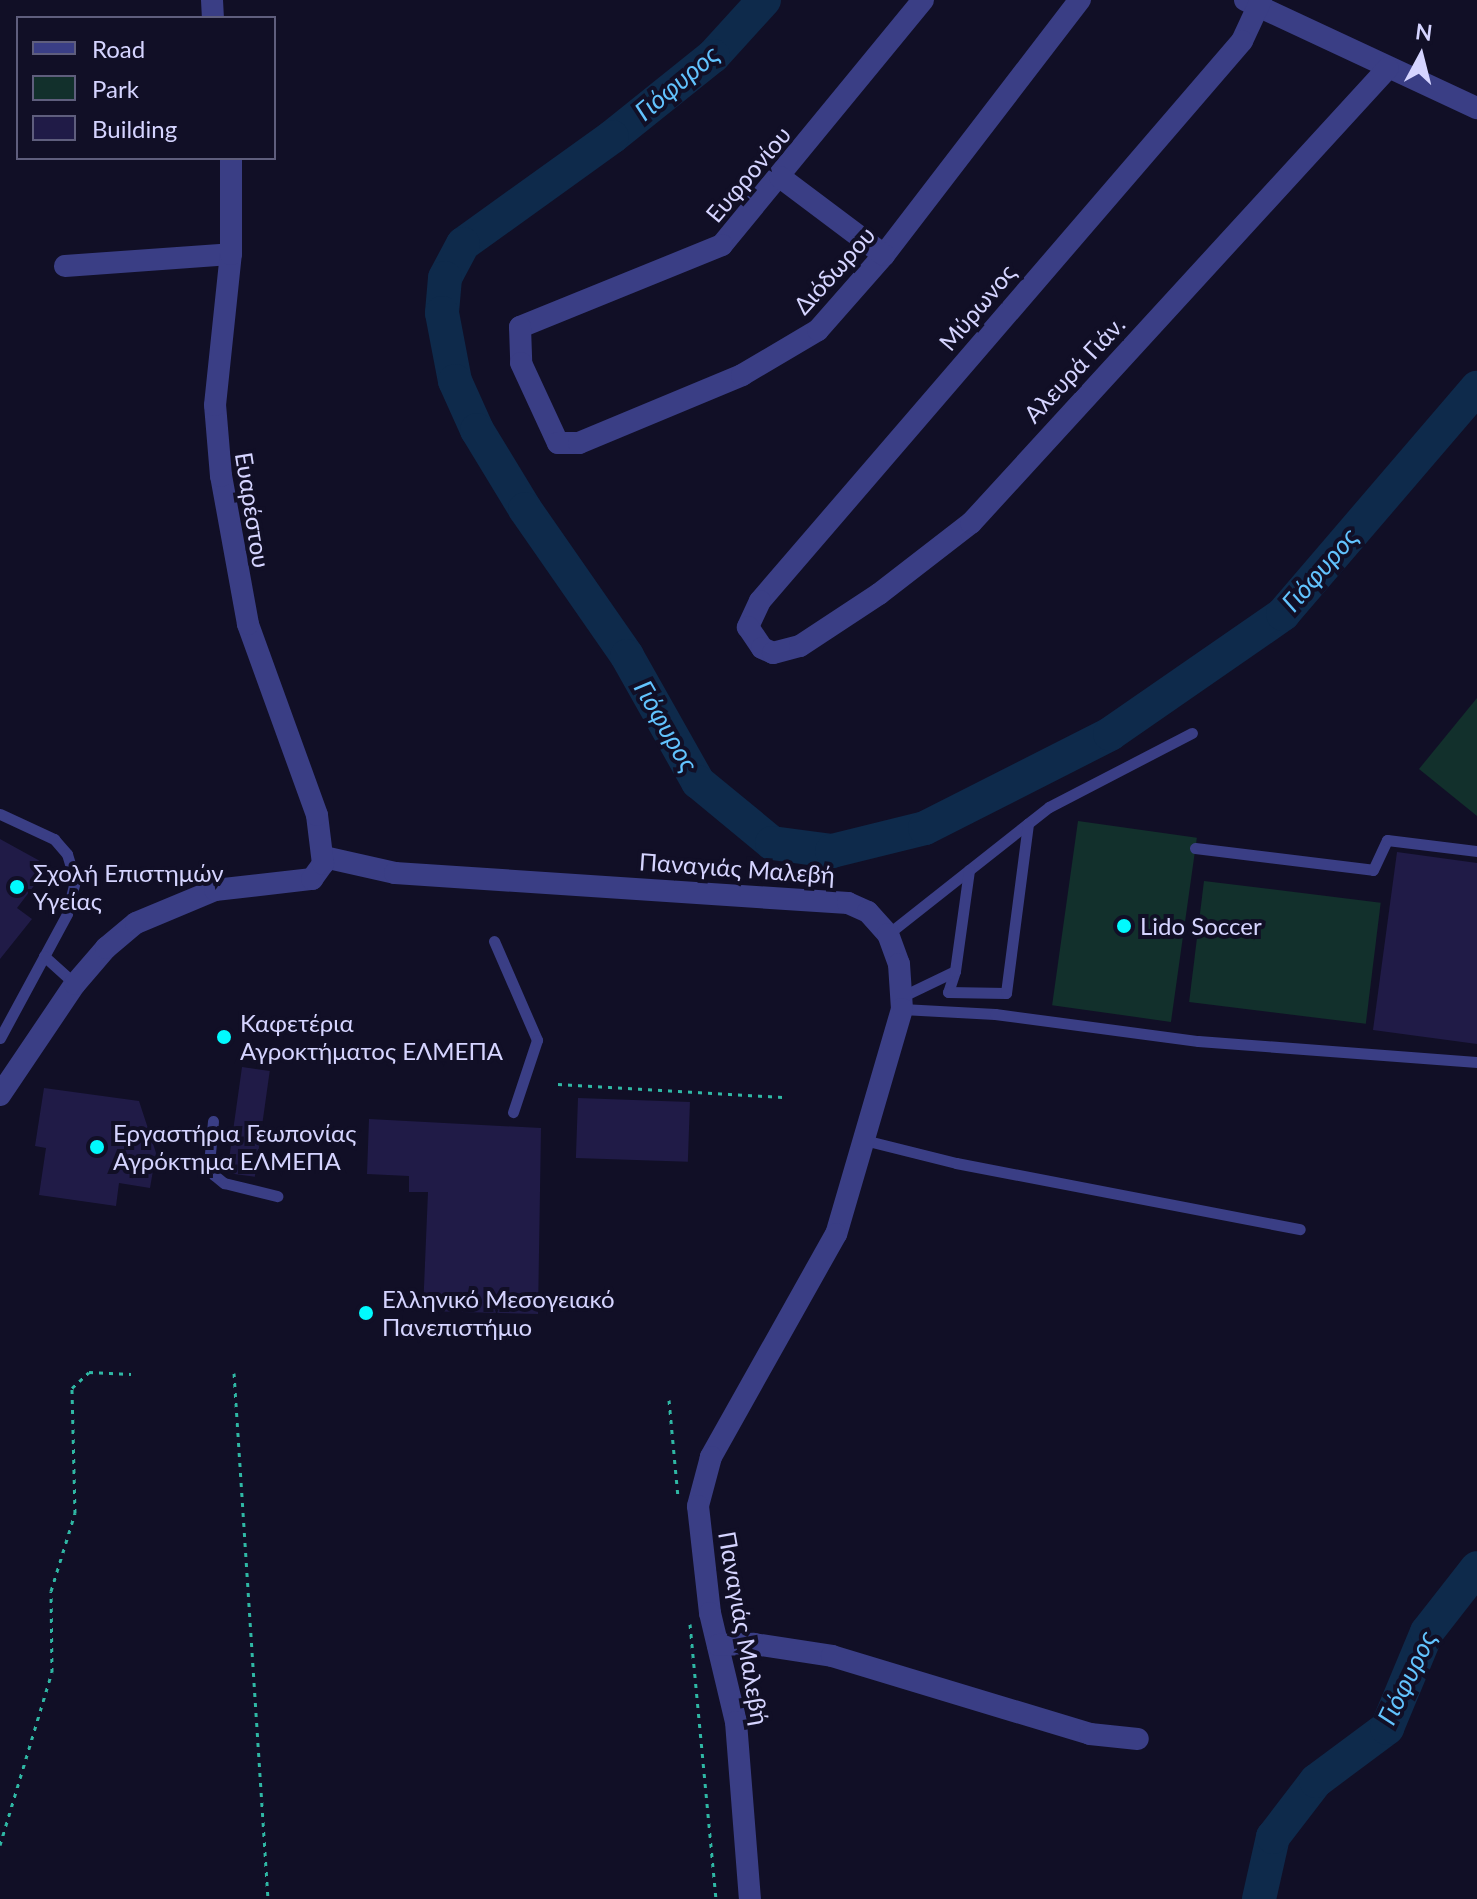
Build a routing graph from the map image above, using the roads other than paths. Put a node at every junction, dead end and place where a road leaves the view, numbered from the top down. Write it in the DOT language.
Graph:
graph roads {
  1 [pos="923,0"];
  2 [pos="1080,0"];
  3 [pos="1255,2"];
  4 [pos="1388,68"];
  5 [pos="1477,108"];
  6 [pos="231,160"];
  7 [pos="780,177"];
  8 [pos="231,254"];
  9 [pos="884,255"];
  10 [pos="65,266"];
  11 [pos="518,331"];
  12 [pos="762,648"];
  13 [pos="1192,733"];
  14 [pos="0,814"];
  15 [pos="1028,823"];
  16 [pos="1195,848"];
  17 [pos="1477,851"];
  18 [pos="324,857"];
  19 [pos="969,870"];
  20 [pos="888,934"];
  21 [pos="494,941"];
  22 [pos="44,956"];
  23 [pos="955,971"];
  24 [pos="75,984"];
  25 [pos="902,1003"];
  26 [pos="0,1038"];
  27 [pos="1477,1062"];
  28 [pos="0,1095"];
  29 [pos="513,1112"];
  30 [pos="213,1121"];
  31 [pos="864,1140"];
  32 [pos="277,1196"];
  33 [pos="1300,1229"];
  34 [pos="718,1645"];
  35 [pos="1138,1739"];
  36 [pos="750,1899"];
  1 -- 7 [label="street, Ευφρονίου"];
  2 -- 9 [label="street, Διόδωρου"];
  3 -- 4 [label="street"];
  3 -- 12 [label="street, Μύρωνος"];
  4 -- 5 [label="street"];
  4 -- 12 [label="street, Αλευρά Γιάν."];
  6 -- 8 [label="street, Ευαρέστου"];
  7 -- 9 [label="street"];
  7 -- 11 [label="street, Ευφρονίου"];
  8 -- 10 [label="street"];
  8 -- 18 [label="street, Ευαρέστου"];
  9 -- 11 [label="street, Διόδωρου"];
  13 -- 15 [label="lane"];
  14 -- 22 [label="lane"];
  15 -- 19 [label="lane"];
  15 -- 23 [label="lane"];
  16 -- 17 [label="lane"];
  18 -- 20 [label="street, Παναγιάς Μαλεβή"];
  18 -- 24 [label="street"];
  19 -- 20 [label="lane"];
  19 -- 23 [label="lane"];
  20 -- 25 [label="street, Παναγιάς Μαλεβή"];
  21 -- 29 [label="lane"];
  22 -- 24 [label="lane"];
  22 -- 26 [label="lane"];
  23 -- 25 [label="lane"];
  24 -- 28 [label="street"];
  25 -- 27 [label="lane"];
  25 -- 31 [label="street, Παναγιάς Μαλεβή"];
  30 -- 32 [label="lane"];
  31 -- 33 [label="lane"];
  31 -- 34 [label="street, Παναγιάς Μαλεβή"];
  34 -- 35 [label="street"];
  34 -- 36 [label="street, Παναγιάς Μαλεβή"];
}
